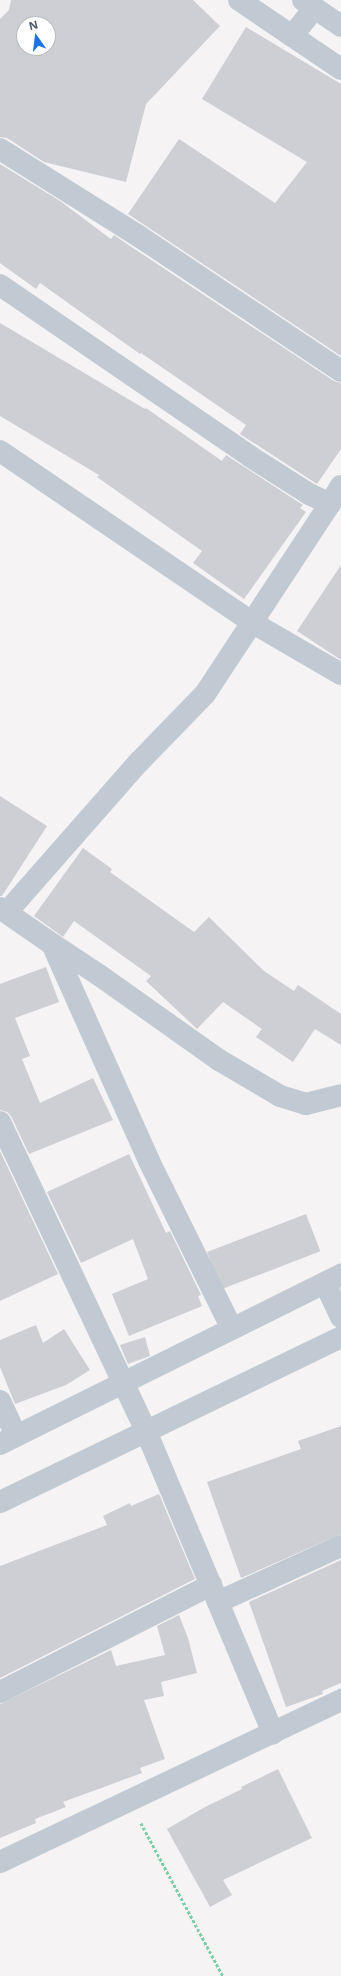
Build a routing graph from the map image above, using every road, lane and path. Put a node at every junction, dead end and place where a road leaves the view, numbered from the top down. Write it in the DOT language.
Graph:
graph roads {
  1 [pos="239,0"];
  2 [pos="309,4"];
  3 [pos="341,26"];
  4 [pos="292,36"];
  5 [pos="341,69"];
  6 [pos="0,149"];
  7 [pos="0,285"];
  8 [pos="341,371"];
  9 [pos="0,451"];
  10 [pos="336,495"];
  11 [pos="253,623"];
  12 [pos="341,674"];
  13 [pos="3,910"];
  14 [pos="52,944"];
  15 [pos="341,1095"];
  16 [pos="0,1122"];
  17 [pos="333,1279"];
  18 [pos="341,1318"];
  19 [pos="232,1329"];
  20 [pos="341,1337"];
  21 [pos="124,1382"];
  22 [pos="0,1401"];
  23 [pos="146,1431"];
  24 [pos="8,1440"];
  25 [pos="0,1502"];
  26 [pos="341,1546"];
  27 [pos="215,1594"];
  28 [pos="0,1692"];
  29 [pos="341,1700"];
  30 [pos="273,1733"];
  31 [pos="129,1801"];
  32 [pos="0,1862"];
  33 [pos="223,1976"];
  1 -- 4 [label="street"];
  2 -- 3 [label="street"];
  2 -- 4 [label="street"];
  4 -- 5 [label="street"];
  6 -- 8 [label="street"];
  7 -- 10 [label="street"];
  9 -- 11 [label="street"];
  10 -- 11 [label="street"];
  11 -- 12 [label="street"];
  11 -- 13 [label="street"];
  13 -- 14 [label="street"];
  14 -- 15 [label="street"];
  14 -- 19 [label="street"];
  16 -- 21 [label="street"];
  17 -- 18 [label="street"];
  17 -- 19 [label="street"];
  19 -- 21 [label="street"];
  20 -- 23 [label="street"];
  21 -- 23 [label="street"];
  21 -- 24 [label="street"];
  22 -- 24 [label="street"];
  23 -- 25 [label="street"];
  23 -- 27 [label="street"];
  26 -- 27 [label="street"];
  27 -- 28 [label="street"];
  27 -- 30 [label="street"];
  29 -- 30 [label="street"];
  30 -- 31 [label="street"];
  31 -- 32 [label="street"];
  31 -- 33 [label="path"];
}
